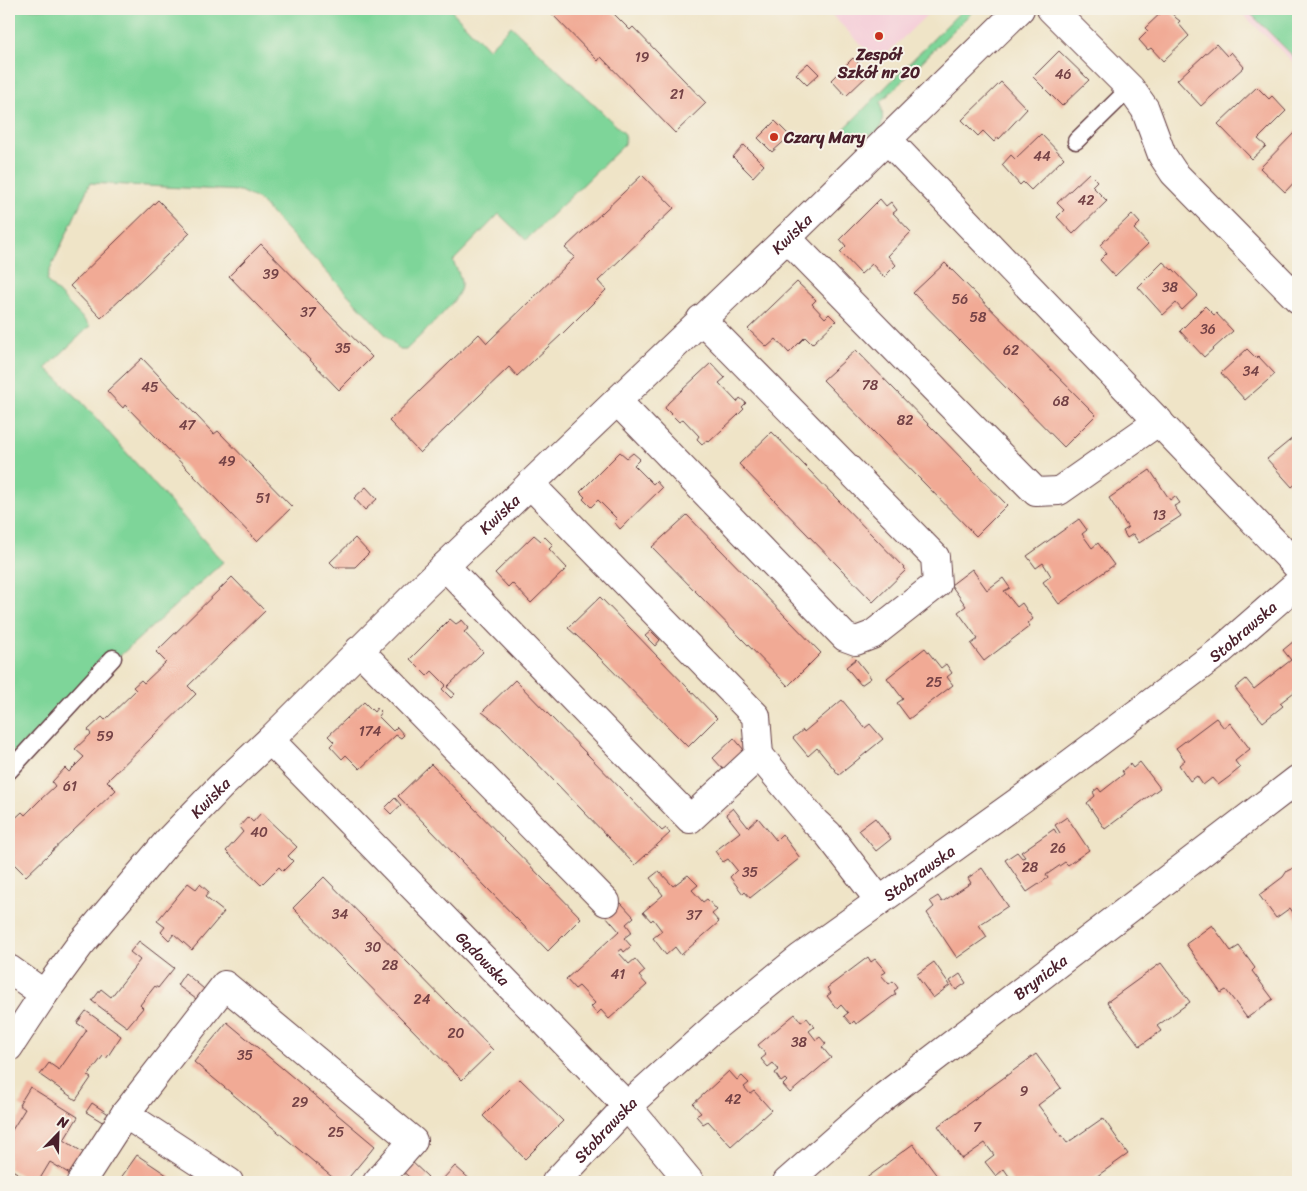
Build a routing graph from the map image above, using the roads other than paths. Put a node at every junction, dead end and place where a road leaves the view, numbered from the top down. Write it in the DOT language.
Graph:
graph roads {
  1 [pos="1020,9"];
  2 [pos="1051,9"];
  3 [pos="1130,88"];
  4 [pos="887,139"];
  5 [pos="1076,141"];
  6 [pos="787,238"];
  7 [pos="1298,299"];
  8 [pos="701,319"];
  9 [pos="617,401"];
  10 [pos="1159,421"];
  11 [pos="530,484"];
  12 [pos="445,566"];
  13 [pos="1298,567"];
  14 [pos="1298,583"];
  15 [pos="359,650"];
  16 [pos="113,658"];
  17 [pos="270,740"];
  18 [pos="758,755"];
  19 [pos="9,771"];
  20 [pos="1298,779"];
  21 [pos="880,900"];
  22 [pos="606,902"];
  23 [pos="9,969"];
  24 [pos="44,994"];
  25 [pos="9,1047"];
  26 [pos="627,1106"];
  27 [pos="125,1114"];
  28 [pos="80,1182"];
  29 [pos="229,1182"];
  30 [pos="377,1182"];
  31 [pos="556,1182"];
  32 [pos="690,1182"];
  33 [pos="787,1182"];
  1 -- 4 [label="street, Kwiska"];
  2 -- 3 [label="street"];
  3 -- 5 [label="lane"];
  3 -- 7 [label="street"];
  4 -- 6 [label="street, Kwiska"];
  4 -- 10 [label="street"];
  6 -- 8 [label="street, Kwiska"];
  6 -- 10 [label="street"];
  8 -- 9 [label="street, Kwiska"];
  8 -- 9 [label="street"];
  9 -- 11 [label="street, Kwiska"];
  10 -- 13 [label="street"];
  11 -- 12 [label="street, Kwiska"];
  11 -- 18 [label="street"];
  12 -- 15 [label="street, Kwiska"];
  12 -- 18 [label="street"];
  14 -- 21 [label="street, Stobrawska"];
  15 -- 17 [label="street, Kwiska"];
  15 -- 22 [label="street"];
  16 -- 19 [label="lane"];
  17 -- 24 [label="street, Kwiska"];
  17 -- 26 [label="street, Gądowska"];
  18 -- 21 [label="street"];
  20 -- 33 [label="street, Brynicka"];
  21 -- 26 [label="street, Stobrawska"];
  23 -- 24 [label="street"];
  24 -- 25 [label="street, Kwiska"];
  26 -- 31 [label="street, Stobrawska"];
  26 -- 32 [label="street, Gądowska"];
  27 -- 28 [label="street"];
  27 -- 29 [label="street"];
  27 -- 30 [label="street"];
}
